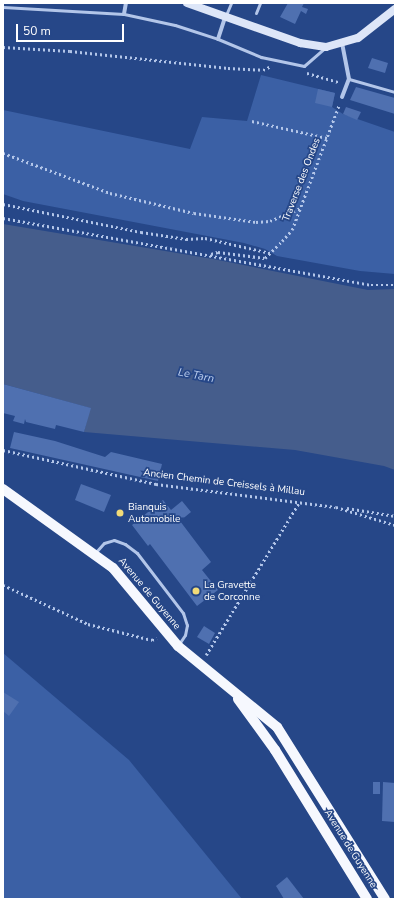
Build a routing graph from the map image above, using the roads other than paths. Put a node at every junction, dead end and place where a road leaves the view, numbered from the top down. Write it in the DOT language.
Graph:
graph roads {
  1 [pos="126,3"];
  2 [pos="187,3"];
  3 [pos="231,3"];
  4 [pos="260,3"];
  5 [pos="3,7"];
  6 [pos="395,9"];
  7 [pos="256,12"];
  8 [pos="124,14"];
  9 [pos="225,17"];
  10 [pos="218,39"];
  11 [pos="342,44"];
  12 [pos="326,47"];
  13 [pos="349,79"];
  14 [pos="395,92"];
  15 [pos="342,97"];
  16 [pos="3,489"];
  17 [pos="95,553"];
  18 [pos="178,646"];
  19 [pos="233,693"];
  20 [pos="367,899"];
  21 [pos="384,899"];
  1 -- 8 [label="street"];
  2 -- 9 [label="main road"];
  3 -- 9 [label="lane"];
  4 -- 7 [label="lane"];
  5 -- 8 [label="lane"];
  6 -- 11 [label="main road"];
  8 -- 10 [label="lane"];
  9 -- 10 [label="street"];
  9 -- 12 [label="main road"];
  10 -- 12 [label="lane"];
  11 -- 12 [label="main road"];
  11 -- 13 [label="street"];
  13 -- 14 [label="lane"];
  13 -- 15 [label="street"];
  16 -- 17 [label="main road, Avenue de Guyenne"];
  17 -- 18 [label="main road, Avenue de Guyenne"];
  17 -- 18 [label="lane"];
  18 -- 19 [label="main road, Avenue de Guyenne"];
  19 -- 20 [label="main road, Avenue de Guyenne"];
  19 -- 21 [label="main road, Avenue de Guyenne"];
}
